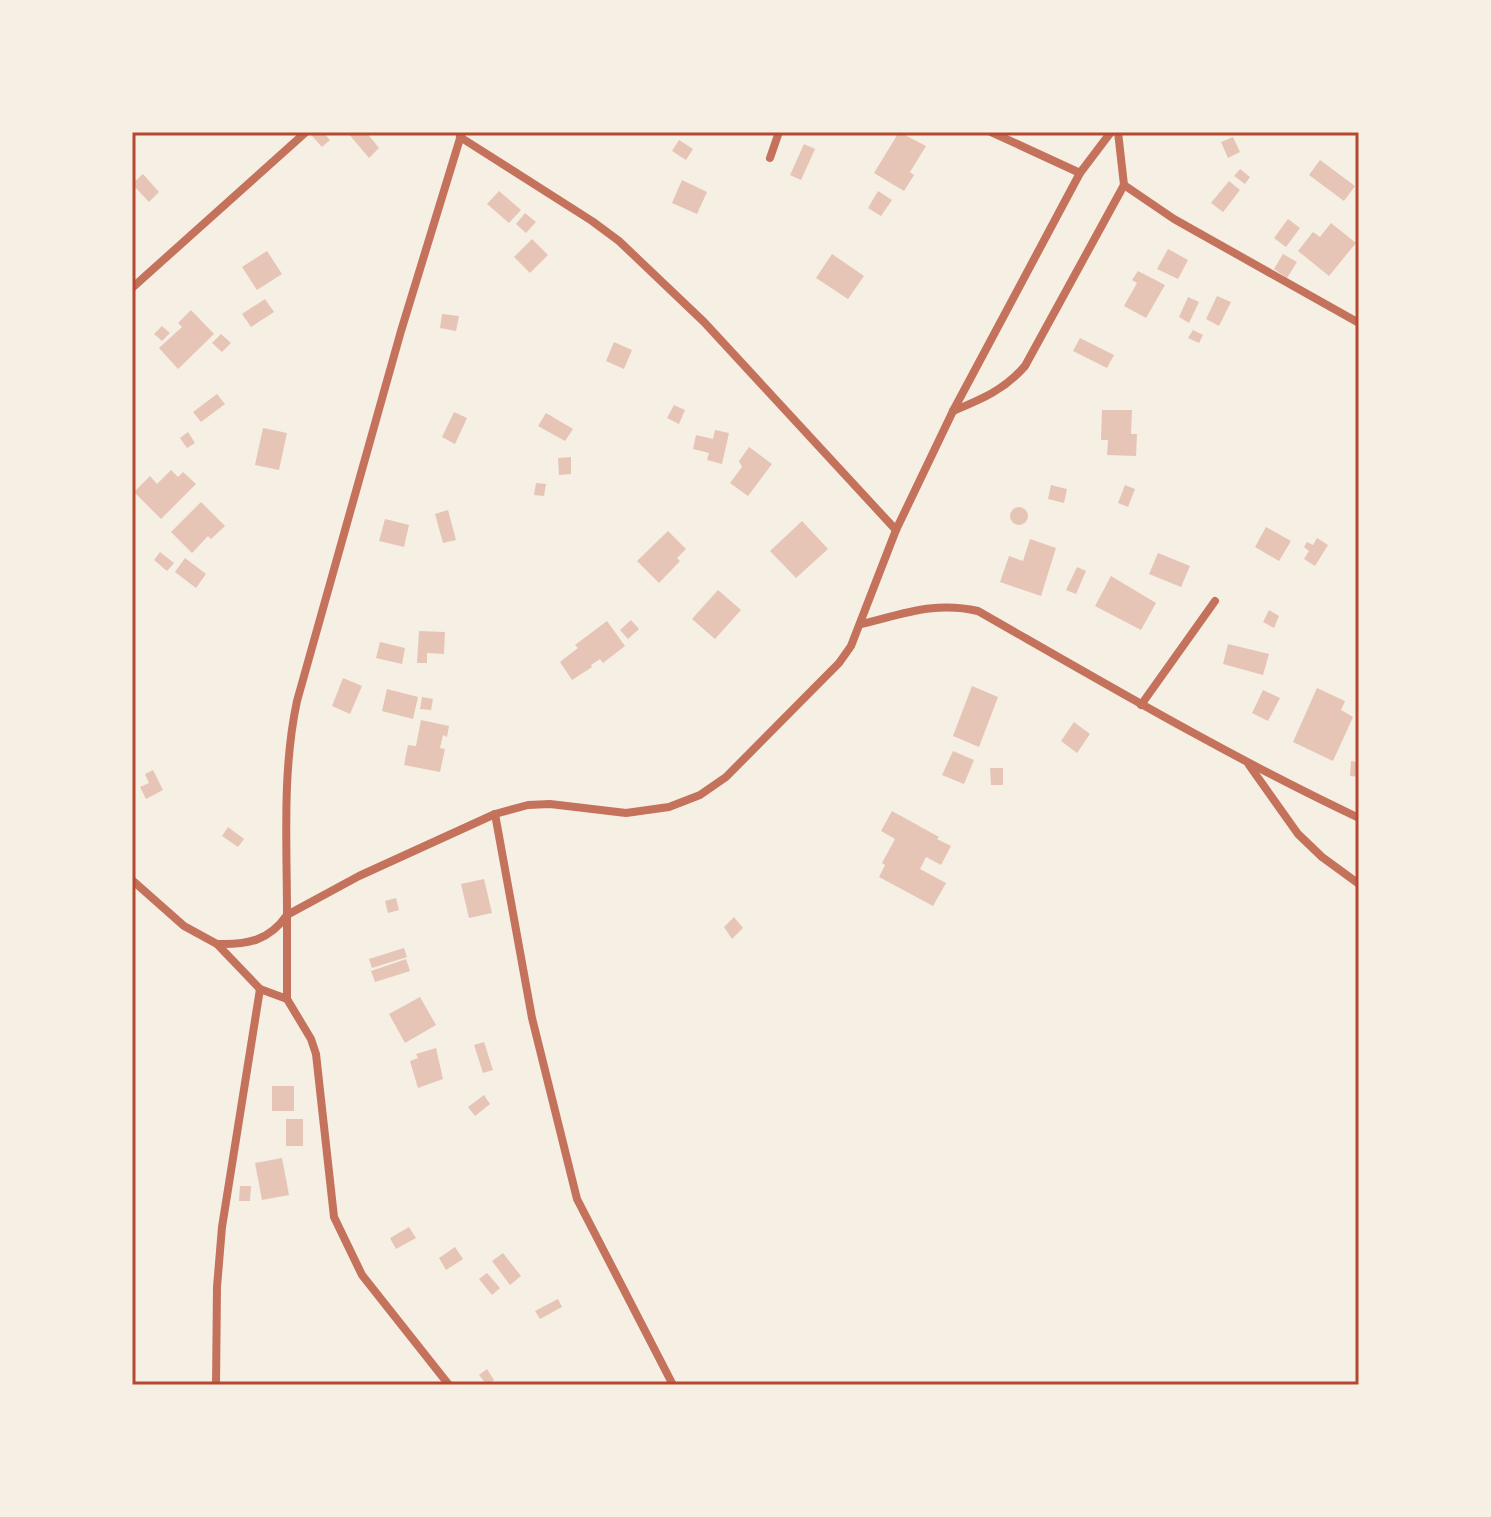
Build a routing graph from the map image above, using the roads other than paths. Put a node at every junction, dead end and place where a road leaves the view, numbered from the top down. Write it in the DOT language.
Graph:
graph roads {
  1 [pos="306,132"];
  2 [pos="779,132"];
  3 [pos="991,132"];
  4 [pos="1111,132"];
  5 [pos="1118,132"];
  6 [pos="461,134"];
  7 [pos="770,158"];
  8 [pos="1080,173"];
  9 [pos="1124,185"];
  10 [pos="132,288"];
  11 [pos="1359,323"];
  12 [pos="953,411"];
  13 [pos="896,530"];
  14 [pos="1215,601"];
  15 [pos="861,624"];
  16 [pos="1141,705"];
  17 [pos="1249,764"];
  18 [pos="495,814"];
  19 [pos="1359,818"];
  20 [pos="132,880"];
  21 [pos="1359,884"];
  22 [pos="287,915"];
  23 [pos="217,944"];
  24 [pos="260,989"];
  25 [pos="287,999"];
  26 [pos="216,1385"];
  27 [pos="449,1385"];
  28 [pos="673,1385"];
  1 -- 10 [label="street"];
  2 -- 7 [label="street"];
  3 -- 8 [label="street"];
  4 -- 8 [label="street"];
  5 -- 9 [label="street"];
  6 -- 13 [label="street"];
  6 -- 22 [label="street"];
  8 -- 12 [label="street"];
  9 -- 11 [label="street"];
  9 -- 12 [label="street"];
  12 -- 13 [label="street"];
  13 -- 15 [label="street"];
  14 -- 16 [label="street"];
  15 -- 16 [label="street"];
  15 -- 18 [label="street"];
  16 -- 17 [label="street"];
  17 -- 19 [label="street"];
  17 -- 21 [label="street"];
  18 -- 22 [label="street"];
  18 -- 28 [label="street"];
  20 -- 23 [label="street"];
  22 -- 23 [label="street"];
  22 -- 25 [label="street"];
  23 -- 24 [label="street"];
  24 -- 25 [label="street"];
  24 -- 26 [label="street"];
  25 -- 27 [label="street"];
}
